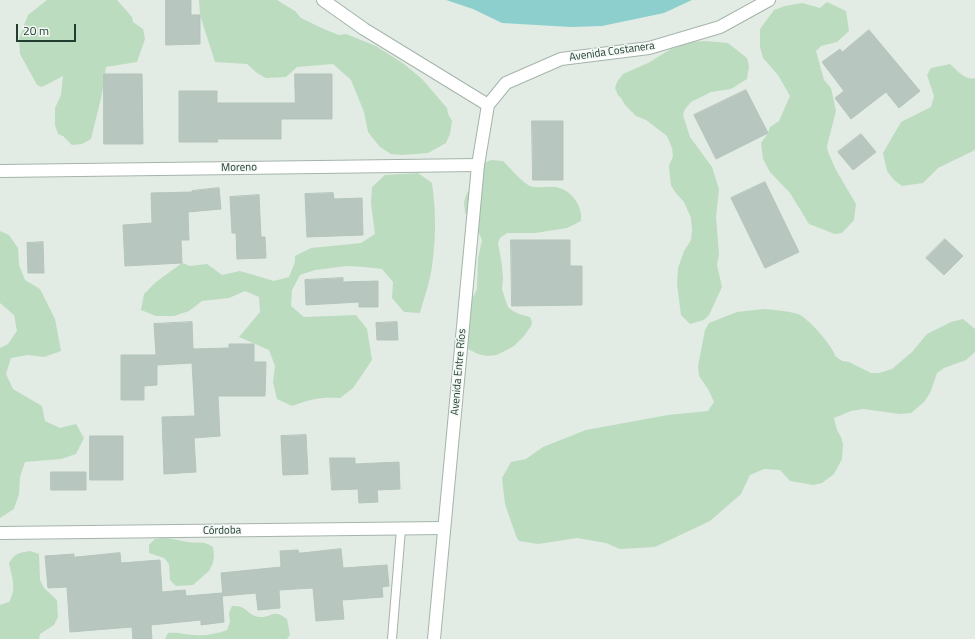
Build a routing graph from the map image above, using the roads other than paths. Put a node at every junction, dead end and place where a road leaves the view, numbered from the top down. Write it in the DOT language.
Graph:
graph roads {
  1 [pos="323,0"];
  2 [pos="769,0"];
  3 [pos="488,105"];
  4 [pos="478,165"];
  5 [pos="0,171"];
  6 [pos="444,528"];
  7 [pos="401,529"];
  8 [pos="0,533"];
  9 [pos="392,639"];
  10 [pos="434,639"];
  1 -- 3 [label="street"];
  2 -- 3 [label="street, Avenida Costanera"];
  3 -- 4 [label="street, Avenida Entre Ríos"];
  4 -- 5 [label="street, Moreno"];
  4 -- 6 [label="street, Avenida Entre Ríos"];
  6 -- 7 [label="street, Córdoba"];
  6 -- 10 [label="street, Avenida Entre Ríos"];
  7 -- 8 [label="street, Córdoba"];
  7 -- 9 [label="lane"];
}
